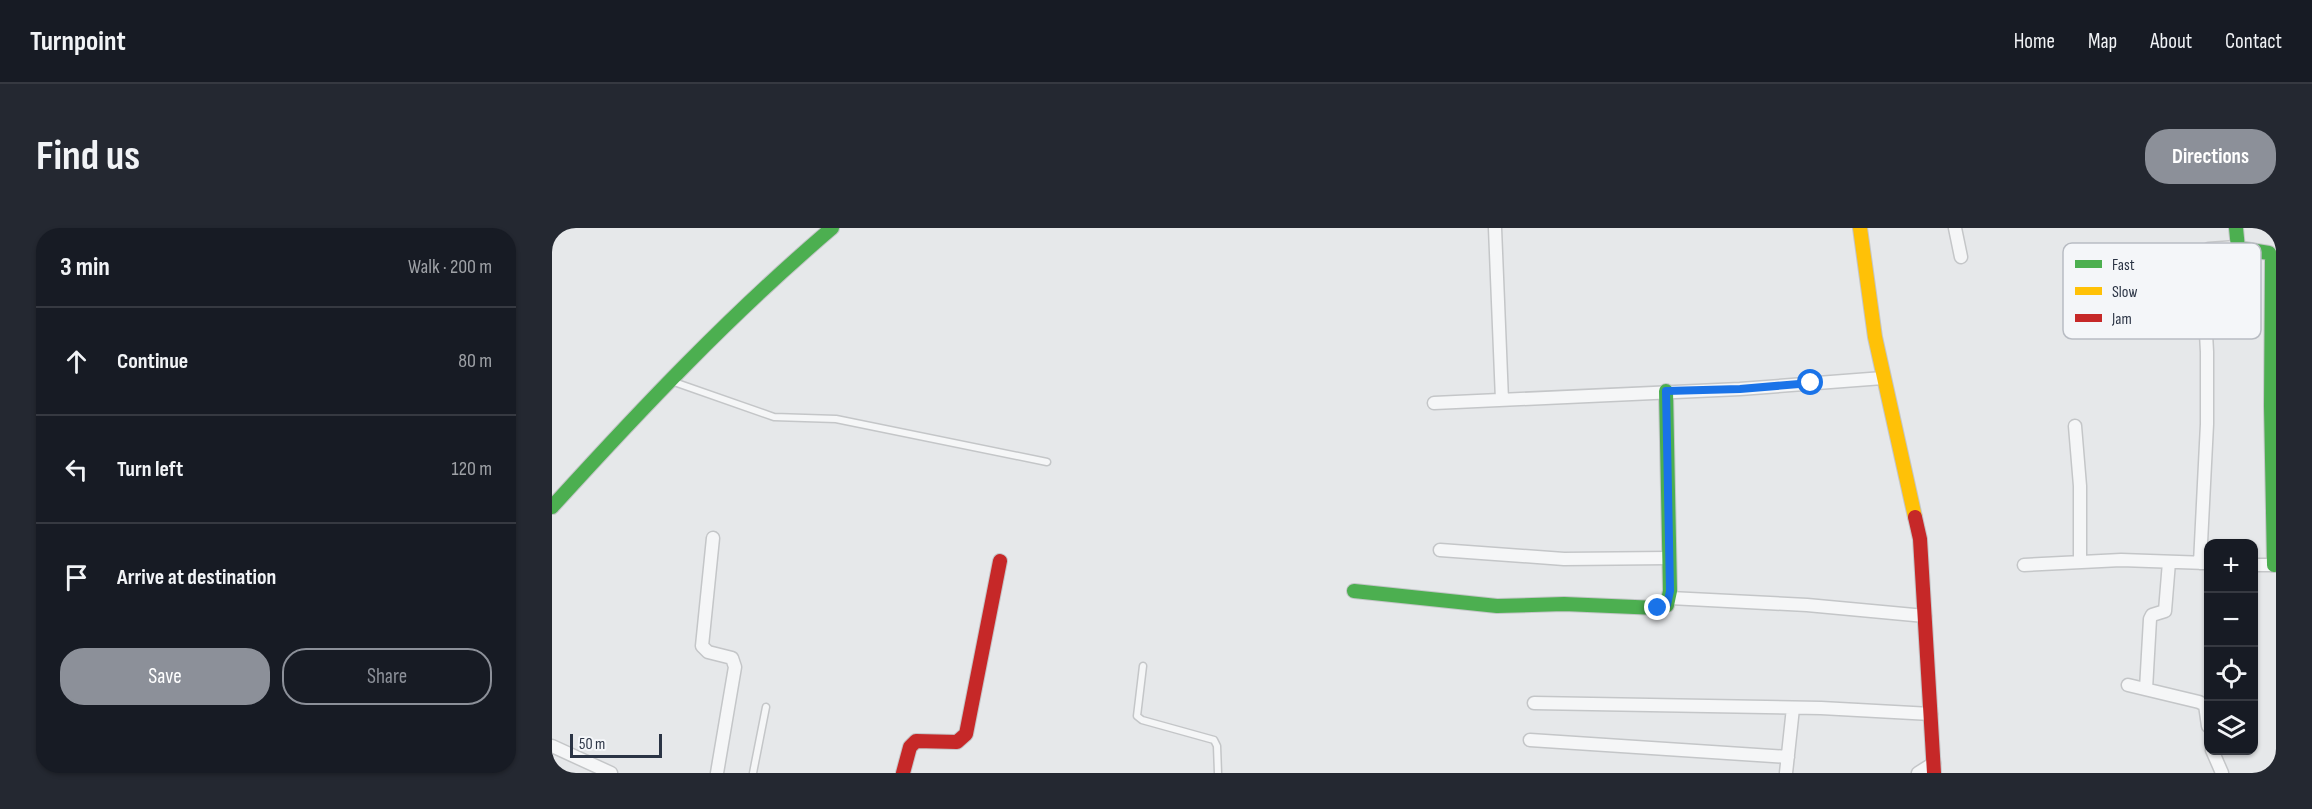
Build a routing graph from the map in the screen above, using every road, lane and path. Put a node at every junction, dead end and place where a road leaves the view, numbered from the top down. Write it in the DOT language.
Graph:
graph roads {
  1 [pos="832,228"];
  2 [pos="1495,228"];
  3 [pos="1860,228"];
  4 [pos="1955,228"];
  5 [pos="2236,228"];
  6 [pos="2237,243"];
  7 [pos="2261,252"];
  8 [pos="1961,257"];
  9 [pos="2206,339"];
  10 [pos="2274,340"];
  11 [pos="1883,378"];
  12 [pos="670,380"];
  13 [pos="1666,391"];
  14 [pos="1502,400"];
  15 [pos="1434,403"];
  16 [pos="2075,426"];
  17 [pos="1047,462"];
  18 [pos="552,507"];
  19 [pos="713,538"];
  20 [pos="2205,539"];
  21 [pos="1440,550"];
  22 [pos="1669,558"];
  23 [pos="1000,561"];
  24 [pos="2080,561"];
  25 [pos="2169,562"];
  26 [pos="2204,563"];
  27 [pos="2024,565"];
  28 [pos="2258,565"];
  29 [pos="2275,565"];
  30 [pos="1354,591"];
  31 [pos="1670,598"];
  32 [pos="1925,616"];
  33 [pos="1143,666"];
  34 [pos="2128,685"];
  35 [pos="2146,689"];
  36 [pos="1534,703"];
  37 [pos="2204,705"];
  38 [pos="766,707"];
  39 [pos="1793,708"];
  40 [pos="1931,714"];
  41 [pos="1530,740"];
  42 [pos="552,746"];
  43 [pos="2214,755"];
  44 [pos="1788,757"];
  45 [pos="1934,768"];
  46 [pos="611,773"];
  47 [pos="717,773"];
  48 [pos="753,773"];
  49 [pos="903,773"];
  50 [pos="1218,773"];
  51 [pos="1786,773"];
  52 [pos="1918,773"];
  53 [pos="2222,773"];
  1 -- 12 [label="main road"];
  2 -- 14 [label="street"];
  3 -- 11 [label="main road"];
  4 -- 8 [label="street"];
  5 -- 6 [label="main road"];
  7 -- 10 [label="main road"];
  9 -- 20 [label="street"];
  10 -- 29 [label="main road"];
  11 -- 13 [label="street"];
  11 -- 32 [label="main road"];
  12 -- 17 [label="lane"];
  12 -- 18 [label="main road"];
  13 -- 14 [label="street"];
  13 -- 22 [label="main road"];
  14 -- 15 [label="street"];
  16 -- 24 [label="street"];
  19 -- 47 [label="street"];
  21 -- 22 [label="street"];
  22 -- 31 [label="main road"];
  23 -- 49 [label="main road"];
  24 -- 25 [label="street"];
  24 -- 27 [label="street"];
  25 -- 26 [label="street"];
  25 -- 35 [label="street"];
  28 -- 29 [label="street"];
  30 -- 31 [label="main road"];
  31 -- 32 [label="street"];
  32 -- 40 [label="main road"];
  33 -- 50 [label="lane"];
  34 -- 35 [label="street"];
  35 -- 37 [label="street"];
  36 -- 39 [label="street"];
  38 -- 48 [label="lane"];
  39 -- 40 [label="street"];
  39 -- 44 [label="street"];
  40 -- 45 [label="main road"];
  41 -- 44 [label="street"];
  42 -- 46 [label="street"];
  43 -- 53 [label="street"];
  44 -- 51 [label="street"];
  45 -- 52 [label="street"];
}
